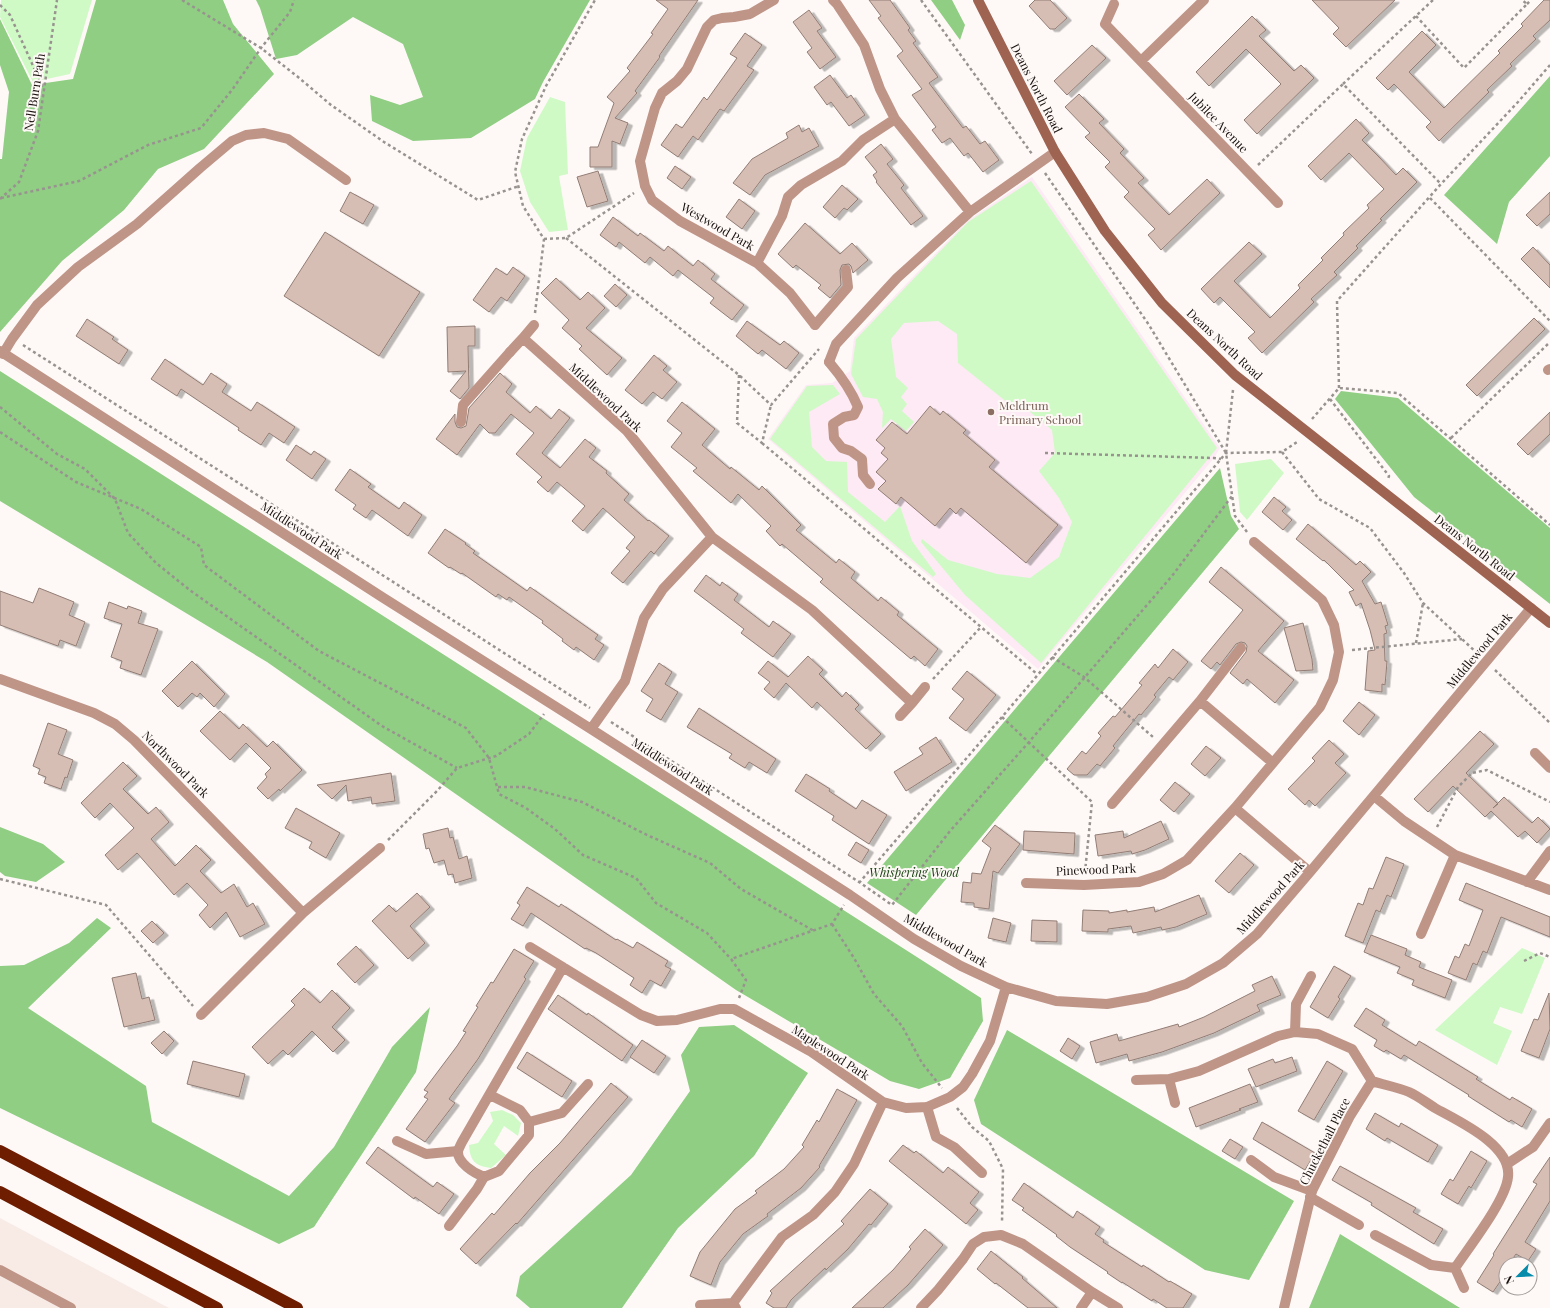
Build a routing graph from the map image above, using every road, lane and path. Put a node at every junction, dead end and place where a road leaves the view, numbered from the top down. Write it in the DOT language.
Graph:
graph roads {
  1 [pos="57,0"];
  2 [pos="182,0"];
  3 [pos="294,0"];
  4 [pos="595,0"];
  5 [pos="774,0"];
  6 [pos="833,0"];
  7 [pos="921,0"];
  8 [pos="978,0"];
  9 [pos="1204,0"];
  10 [pos="1433,0"];
  11 [pos="1522,0"];
  12 [pos="1532,0"];
  13 [pos="1114,4"];
  14 [pos="1527,4"];
  15 [pos="0,5"];
  16 [pos="1416,16"];
  17 [pos="261,48"];
  18 [pos="1141,61"];
  19 [pos="1550,64"];
  20 [pos="1342,84"];
  21 [pos="44,91"];
  22 [pos="894,119"];
  23 [pos="1055,152"];
  24 [pos="1039,164"];
  25 [pos="1250,173"];
  26 [pos="346,180"];
  27 [pos="1441,184"];
  28 [pos="519,186"];
  29 [pos="645,186"];
  30 [pos="1,198"];
  31 [pos="1430,198"];
  32 [pos="1278,202"];
  33 [pos="970,212"];
  34 [pos="566,238"];
  35 [pos="544,239"];
  36 [pos="757,263"];
  37 [pos="846,270"];
  38 [pos="1550,321"];
  39 [pos="534,325"];
  40 [pos="12,338"];
  41 [pos="523,338"];
  42 [pos="1550,342"];
  43 [pos="822,346"];
  44 [pos="2,352"];
  45 [pos="1235,374"];
  46 [pos="739,375"];
  47 [pos="1338,388"];
  48 [pos="1330,399"];
  49 [pos="771,405"];
  50 [pos="0,407"];
  51 [pos="1312,419"];
  52 [pos="461,422"];
  53 [pos="0,432"];
  54 [pos="1451,438"];
  55 [pos="1297,442"];
  56 [pos="762,443"];
  57 [pos="1282,452"];
  58 [pos="1045,453"];
  59 [pos="1226,453"];
  60 [pos="1221,459"];
  61 [pos="870,484"];
  62 [pos="1385,494"];
  63 [pos="1232,496"];
  64 [pos="115,499"];
  65 [pos="1550,525"];
  66 [pos="712,537"];
  67 [pos="1254,542"];
  68 [pos="1423,603"];
  69 [pos="1531,608"];
  70 [pos="1550,623"];
  71 [pos="981,627"];
  72 [pos="1462,640"];
  73 [pos="1416,644"];
  74 [pos="1241,648"];
  75 [pos="1340,652"];
  76 [pos="1052,657"];
  77 [pos="1487,661"];
  78 [pos="1038,675"];
  79 [pos="1084,677"];
  80 [pos="0,679"];
  81 [pos="925,687"];
  82 [pos="566,693"];
  83 [pos="1200,701"];
  84 [pos="912,703"];
  85 [pos="557,707"];
  86 [pos="600,715"];
  87 [pos="900,716"];
  88 [pos="1002,717"];
  89 [pos="1550,723"];
  90 [pos="591,728"];
  91 [pos="1029,742"];
  92 [pos="1162,745"];
  93 [pos="1535,753"];
  94 [pos="489,758"];
  95 [pos="1273,763"];
  96 [pos="456,768"];
  97 [pos="1550,768"];
  98 [pos="497,786"];
  99 [pos="1374,796"];
  100 [pos="1550,802"];
  101 [pos="1112,804"];
  102 [pos="1234,808"];
  103 [pos="1430,838"];
  104 [pos="380,848"];
  105 [pos="1550,851"];
  106 [pos="1456,855"];
  107 [pos="1310,872"];
  108 [pos="0,879"];
  109 [pos="859,882"];
  110 [pos="1527,882"];
  111 [pos="1026,883"];
  112 [pos="1084,885"];
  113 [pos="1550,890"];
  114 [pos="850,895"];
  115 [pos="303,913"];
  116 [pos="832,924"];
  117 [pos="815,931"];
  118 [pos="1421,934"];
  119 [pos="530,947"];
  120 [pos="1550,958"];
  121 [pos="731,959"];
  122 [pos="1524,961"];
  123 [pos="563,967"];
  124 [pos="1311,976"];
  125 [pos="1006,987"];
  126 [pos="734,1009"];
  127 [pos="201,1015"];
  128 [pos="1294,1032"];
  129 [pos="1169,1078"];
  130 [pos="1136,1080"];
  131 [pos="1372,1081"];
  132 [pos="588,1084"];
  133 [pos="490,1095"];
  134 [pos="950,1097"];
  135 [pos="883,1102"];
  136 [pos="1175,1103"];
  137 [pos="927,1107"];
  138 [pos="529,1122"];
  139 [pos="1550,1122"];
  140 [pos="397,1141"];
  141 [pos="0,1151"];
  142 [pos="458,1151"];
  143 [pos="1251,1160"];
  144 [pos="1507,1164"];
  145 [pos="982,1173"];
  146 [pos="484,1177"];
  147 [pos="0,1192"];
  148 [pos="1311,1194"];
  149 [pos="1359,1225"];
  150 [pos="449,1226"];
  151 [pos="1375,1235"];
  152 [pos="1455,1268"];
  153 [pos="0,1270"];
  154 [pos="1464,1288"];
  155 [pos="1092,1292"];
  156 [pos="700,1305"];
  157 [pos="735,1306"];
  158 [pos="71,1308"];
  159 [pos="217,1308"];
  160 [pos="297,1308"];
  161 [pos="921,1308"];
  162 [pos="1081,1308"];
  163 [pos="1118,1308"];
  164 [pos="1284,1308"];
  1 -- 21 [label="path, Nell Burn Path"];
  2 -- 17 [label="path"];
  3 -- 17 [label="path"];
  4 -- 28 [label="path"];
  5 -- 29 [label="street, Westwood Park"];
  6 -- 22 [label="street"];
  7 -- 24 [label="path"];
  8 -- 23 [label="street, Deans North Road"];
  9 -- 18 [label="street"];
  10 -- 16 [label="path"];
  11 -- 14 [label="path"];
  12 -- 14 [label="path"];
  13 -- 18 [label="street, Jubilee Avenue"];
  14 -- 16 [label="path"];
  15 -- 21 [label="path"];
  16 -- 20 [label="path"];
  17 -- 28 [label="path"];
  17 -- 30 [label="path"];
  18 -- 25 [label="street, Jubilee Avenue"];
  19 -- 27 [label="path"];
  20 -- 25 [label="path"];
  20 -- 27 [label="path"];
  21 -- 30 [label="path, Nell Burn Path"];
  22 -- 33 [label="street"];
  22 -- 36 [label="street, Westwood Park"];
  23 -- 24 [label="street"];
  23 -- 45 [label="street, Deans North Road"];
  24 -- 33 [label="street"];
  24 -- 59 [label="path"];
  25 -- 32 [label="street, Jubilee Avenue"];
  26 -- 40 [label="street"];
  27 -- 31 [label="path"];
  28 -- 35 [label="path"];
  29 -- 34 [label="path"];
  29 -- 36 [label="street, Westwood Park"];
  31 -- 38 [label="path"];
  31 -- 47 [label="path"];
  33 -- 61 [label="street"];
  34 -- 35 [label="path"];
  34 -- 46 [label="path"];
  35 -- 39 [label="path"];
  36 -- 37 [label="street, Westwood Park"];
  39 -- 41 [label="street"];
  40 -- 44 [label="street"];
  40 -- 82 [label="path"];
  41 -- 52 [label="street"];
  41 -- 66 [label="street, Middlewood Park"];
  42 -- 54 [label="path"];
  43 -- 49 [label="path"];
  44 -- 85 [label="street, Middlewood Park"];
  45 -- 59 [label="path"];
  45 -- 62 [label="street, Deans North Road"];
  46 -- 49 [label="path"];
  46 -- 56 [label="path"];
  47 -- 48 [label="path"];
  47 -- 54 [label="path"];
  48 -- 51 [label="path"];
  48 -- 62 [label="path"];
  49 -- 56 [label="path"];
  50 -- 64 [label="path"];
  53 -- 64 [label="path"];
  54 -- 65 [label="path"];
  55 -- 57 [label="path"];
  56 -- 71 [label="path"];
  57 -- 59 [label="path"];
  57 -- 68 [label="path"];
  58 -- 60 [label="path"];
  59 -- 60 [label="path"];
  59 -- 63 [label="path"];
  60 -- 76 [label="path"];
  62 -- 69 [label="street, Deans North Road"];
  63 -- 67 [label="path"];
  63 -- 79 [label="path"];
  64 -- 94 [label="path"];
  64 -- 96 [label="path"];
  66 -- 84 [label="street, Middlewood Park"];
  66 -- 86 [label="street"];
  67 -- 75 [label="street, Pinewood Park"];
  68 -- 72 [label="path"];
  68 -- 73 [label="path"];
  69 -- 70 [label="street, Deans North Road"];
  69 -- 77 [label="street, Middlewood Park"];
  71 -- 78 [label="path"];
  71 -- 81 [label="path"];
  72 -- 73 [label="path"];
  72 -- 77 [label="path"];
  73 -- 75 [label="path"];
  74 -- 83 [label="street"];
  75 -- 95 [label="street, Pinewood Park"];
  76 -- 78 [label="path"];
  76 -- 79 [label="path"];
  77 -- 89 [label="path"];
  77 -- 99 [label="street, Middlewood Park"];
  78 -- 88 [label="path"];
  79 -- 91 [label="path"];
  79 -- 92 [label="path"];
  80 -- 115 [label="street, Northwood Park"];
  81 -- 84 [label="street"];
  82 -- 85 [label="path"];
  82 -- 86 [label="path"];
  83 -- 92 [label="street"];
  83 -- 95 [label="street"];
  84 -- 87 [label="street"];
  85 -- 90 [label="street, Middlewood Park"];
  85 -- 94 [label="path"];
  86 -- 90 [label="street"];
  86 -- 109 [label="path"];
  88 -- 91 [label="path"];
  88 -- 109 [label="path"];
  90 -- 114 [label="street, Middlewood Park"];
  91 -- 109 [label="path"];
  91 -- 112 [label="path"];
  92 -- 101 [label="street"];
  93 -- 97 [label="street"];
  94 -- 96 [label="path"];
  94 -- 98 [label="path"];
  95 -- 102 [label="street, Pinewood Park"];
  96 -- 104 [label="path"];
  98 -- 117 [label="path"];
  98 -- 121 [label="path"];
  99 -- 103 [label="street"];
  99 -- 107 [label="street, Middlewood Park"];
  100 -- 103 [label="path"];
  102 -- 107 [label="street"];
  102 -- 112 [label="street, Pinewood Park"];
  103 -- 106 [label="street"];
  104 -- 115 [label="street"];
  105 -- 110 [label="street"];
  106 -- 110 [label="street"];
  106 -- 118 [label="street"];
  107 -- 125 [label="street, Middlewood Park"];
  108 -- 127 [label="path"];
  109 -- 114 [label="path"];
  110 -- 113 [label="street"];
  111 -- 112 [label="street, Pinewood Park"];
  114 -- 116 [label="path"];
  114 -- 125 [label="street, Middlewood Park"];
  115 -- 127 [label="street"];
  116 -- 117 [label="path"];
  116 -- 134 [label="path"];
  117 -- 121 [label="path"];
  119 -- 123 [label="street"];
  120 -- 122 [label="path"];
  121 -- 126 [label="path"];
  123 -- 126 [label="street"];
  123 -- 133 [label="street"];
  124 -- 128 [label="street"];
  125 -- 134 [label="street, Maplewood Park"];
  126 -- 135 [label="street, Maplewood Park"];
  128 -- 129 [label="street"];
  128 -- 131 [label="street"];
  129 -- 130 [label="street"];
  129 -- 136 [label="street"];
  131 -- 144 [label="street"];
  131 -- 148 [label="street, Chuckethall Place"];
  132 -- 138 [label="street"];
  133 -- 138 [label="street"];
  133 -- 142 [label="street"];
  134 -- 137 [label="street, Maplewood Park"];
  135 -- 137 [label="street, Maplewood Park"];
  135 -- 157 [label="street"];
  137 -- 145 [label="street"];
  138 -- 146 [label="street"];
  139 -- 144 [label="street"];
  140 -- 142 [label="street"];
  141 -- 160 [label="highway"];
  142 -- 146 [label="street"];
  143 -- 148 [label="street"];
  144 -- 152 [label="street"];
  146 -- 150 [label="street"];
  147 -- 159 [label="highway"];
  148 -- 149 [label="street"];
  148 -- 164 [label="street, Chuckethall Place"];
  151 -- 152 [label="street"];
  152 -- 154 [label="street"];
  153 -- 158 [label="street"];
  155 -- 161 [label="street"];
  155 -- 162 [label="street"];
  155 -- 163 [label="street"];
  156 -- 157 [label="street"];
}
